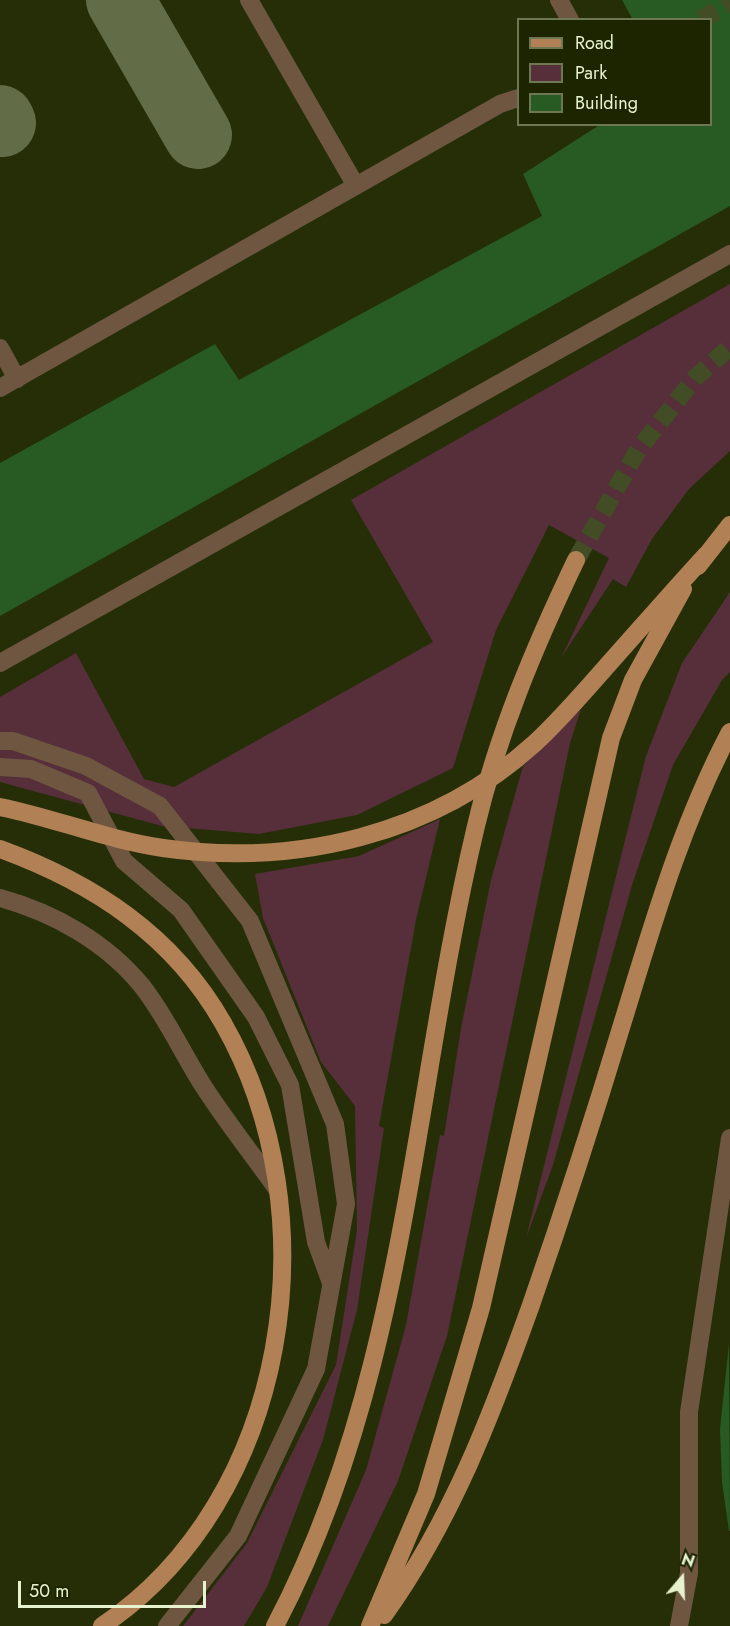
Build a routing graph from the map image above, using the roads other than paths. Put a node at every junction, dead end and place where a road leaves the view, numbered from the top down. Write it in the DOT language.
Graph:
graph roads {
  1 [pos="249,0"];
  2 [pos="559,0"];
  3 [pos="569,18"];
  4 [pos="517,99"];
  5 [pos="356,186"];
  6 [pos="730,254"];
  7 [pos="0,348"];
  8 [pos="17,379"];
  9 [pos="0,388"];
  10 [pos="730,525"];
  11 [pos="706,555"];
  12 [pos="576,560"];
  13 [pos="0,663"];
  14 [pos="730,732"];
  15 [pos="0,741"];
  16 [pos="0,767"];
  17 [pos="0,807"];
  18 [pos="0,849"];
  19 [pos="0,898"];
  20 [pos="730,1138"];
  21 [pos="277,1189"];
  22 [pos="332,1284"];
  23 [pos="102,1626"];
  24 [pos="167,1626"];
  25 [pos="275,1626"];
  26 [pos="370,1626"];
  27 [pos="376,1626"];
  28 [pos="679,1626"];
  1 -- 5 [label="street"];
  2 -- 3 [label="street"];
  4 -- 5 [label="street"];
  5 -- 8 [label="street"];
  6 -- 13 [label="street"];
  7 -- 8 [label="street"];
  8 -- 9 [label="street"];
  10 -- 11 [label="main road"];
  11 -- 17 [label="main road, bridge"];
  11 -- 26 [label="main road, bridge"];
  12 -- 25 [label="main road"];
  14 -- 27 [label="main road"];
  15 -- 22 [label="street"];
  16 -- 22 [label="street"];
  18 -- 21 [label="main road"];
  19 -- 21 [label="street"];
  20 -- 28 [label="street"];
  21 -- 23 [label="main road"];
  22 -- 24 [label="street"];
}
